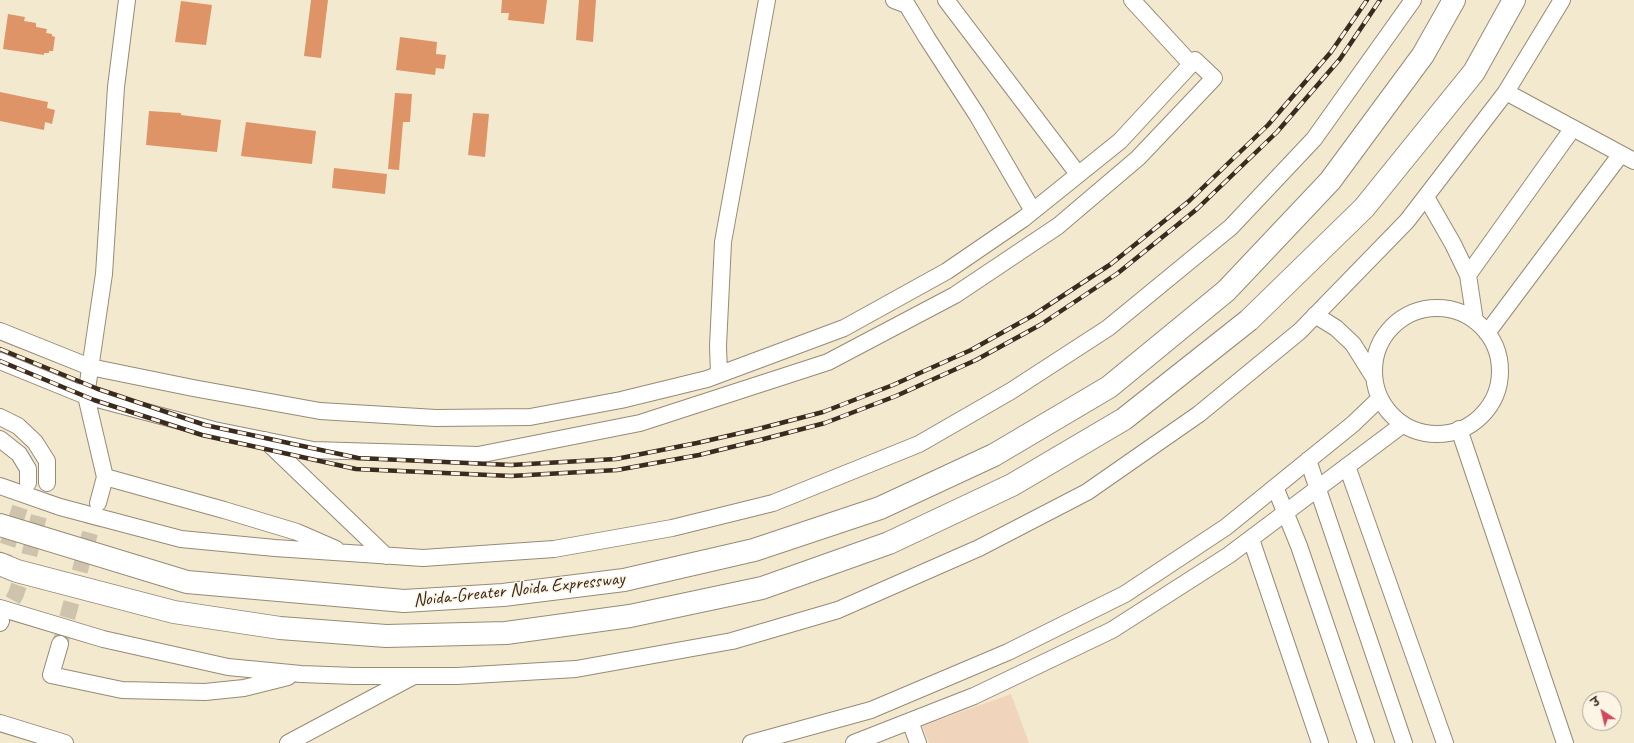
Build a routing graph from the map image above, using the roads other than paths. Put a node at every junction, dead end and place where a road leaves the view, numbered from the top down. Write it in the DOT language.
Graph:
graph roads {
  1 [pos="127,0"];
  2 [pos="767,0"];
  3 [pos="894,0"];
  4 [pos="946,0"];
  5 [pos="1132,0"];
  6 [pos="1413,0"];
  7 [pos="1454,0"];
  8 [pos="1514,0"];
  9 [pos="1562,0"];
  10 [pos="1191,64"];
  11 [pos="1506,92"];
  12 [pos="1573,128"];
  13 [pos="1627,157"];
  14 [pos="1078,174"];
  15 [pos="1426,197"];
  16 [pos="1033,211"];
  17 [pos="1468,275"];
  18 [pos="1316,315"];
  19 [pos="1475,321"];
  20 [pos="0,331"];
  21 [pos="1486,333"];
  22 [pos="0,361"];
  23 [pos="90,366"];
  24 [pos="720,374"];
  25 [pos="1373,376"];
  26 [pos="86,396"];
  27 [pos="1379,399"];
  28 [pos="0,417"];
  29 [pos="1402,425"];
  30 [pos="1459,429"];
  31 [pos="0,439"];
  32 [pos="265,440"];
  33 [pos="1308,460"];
  34 [pos="1347,466"];
  35 [pos="105,477"];
  36 [pos="28,483"];
  37 [pos="47,483"];
  38 [pos="0,486"];
  39 [pos="1275,487"];
  40 [pos="1318,488"];
  41 [pos="98,503"];
  42 [pos="1286,513"];
  43 [pos="0,525"];
  44 [pos="1251,539"];
  45 [pos="346,553"];
  46 [pos="386,556"];
  47 [pos="0,564"];
  48 [pos="0,617"];
  49 [pos="60,644"];
  50 [pos="301,674"];
  51 [pos="414,676"];
  52 [pos="910,722"];
  53 [pos="0,723"];
  54 [pos="795,737"];
  55 [pos="65,743"];
  56 [pos="288,743"];
  57 [pos="751,743"];
  58 [pos="855,743"];
  59 [pos="918,743"];
  60 [pos="1320,743"];
  61 [pos="1366,743"];
  62 [pos="1404,743"];
  63 [pos="1445,743"];
  64 [pos="1565,743"];
  1 -- 23 [label="street"];
  2 -- 24 [label="street"];
  3 -- 16 [label="street"];
  4 -- 14 [label="street"];
  5 -- 10 [label="street"];
  6 -- 46 [label="street"];
  7 -- 43 [label="highway, Noida-Greater Noida Expressway"];
  8 -- 47 [label="highway, Noida-Greater Noida Expressway"];
  9 -- 11 [label="street"];
  10 -- 14 [label="street"];
  10 -- 32 [label="street"];
  11 -- 12 [label="street"];
  11 -- 15 [label="street"];
  12 -- 13 [label="street"];
  12 -- 17 [label="street"];
  13 -- 21 [label="street"];
  14 -- 16 [label="street"];
  15 -- 17 [label="street"];
  15 -- 18 [label="street"];
  16 -- 24 [label="street"];
  17 -- 19 [label="street"];
  18 -- 25 [label="street"];
  18 -- 51 [label="street"];
  19 -- 21 [label="street"];
  19 -- 25 [label="street"];
  20 -- 23 [label="street"];
  21 -- 30 [label="street"];
  22 -- 26 [label="street"];
  23 -- 24 [label="street"];
  23 -- 26 [label="street"];
  25 -- 27 [label="street"];
  26 -- 32 [label="street"];
  26 -- 35 [label="street"];
  27 -- 29 [label="street"];
  27 -- 33 [label="street"];
  28 -- 37 [label="street"];
  29 -- 30 [label="street"];
  29 -- 34 [label="street"];
  30 -- 64 [label="street"];
  31 -- 36 [label="street"];
  32 -- 46 [label="street"];
  33 -- 39 [label="street"];
  33 -- 40 [label="street"];
  34 -- 40 [label="street"];
  34 -- 63 [label="street"];
  35 -- 41 [label="street"];
  35 -- 45 [label="street"];
  38 -- 45 [label="street"];
  39 -- 42 [label="street"];
  39 -- 54 [label="street"];
  40 -- 42 [label="street"];
  40 -- 62 [label="street"];
  42 -- 44 [label="street"];
  42 -- 61 [label="street"];
  44 -- 52 [label="street"];
  44 -- 60 [label="street"];
  45 -- 46 [label="street"];
  48 -- 50 [label="street"];
  49 -- 50 [label="street"];
  50 -- 51 [label="street"];
  51 -- 56 [label="street"];
  52 -- 58 [label="street"];
  52 -- 59 [label="street"];
  53 -- 55 [label="street"];
  54 -- 57 [label="street"];
}
